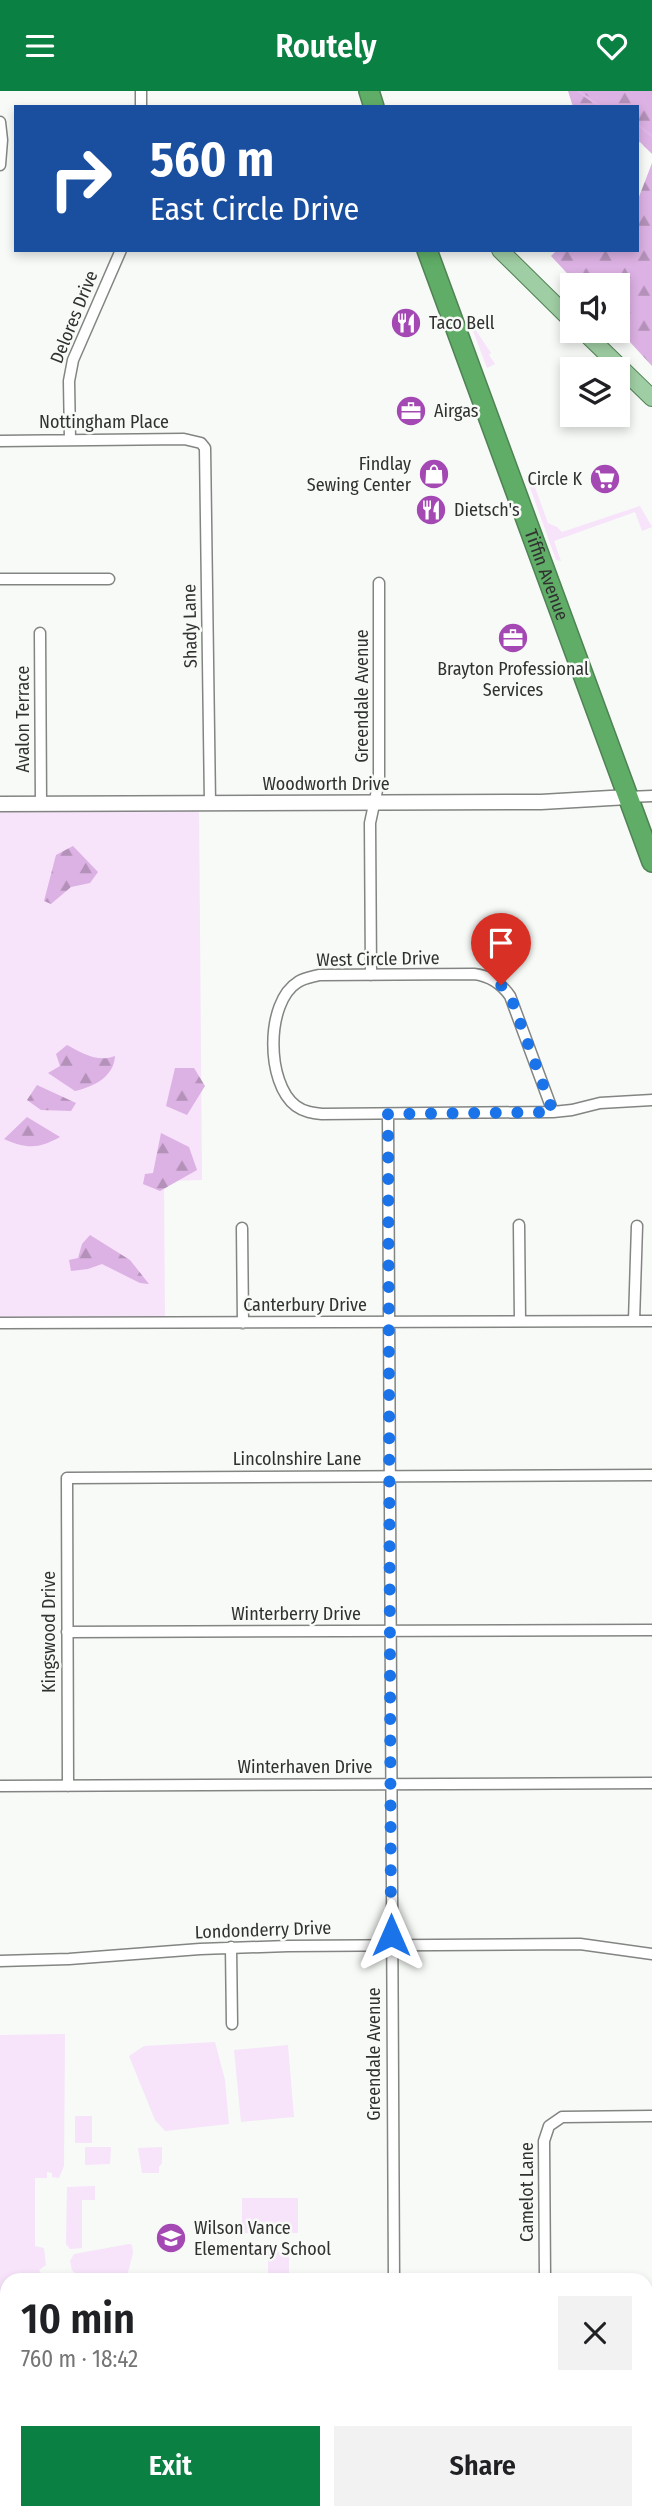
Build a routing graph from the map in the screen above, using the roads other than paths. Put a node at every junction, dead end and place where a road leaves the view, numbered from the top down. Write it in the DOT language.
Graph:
graph roads {
  1 [pos="0,122"];
  2 [pos="0,165"];
  3 [pos="120,252"];
  4 [pos="428,252"];
  5 [pos="502,252"];
  6 [pos="560,309"];
  7 [pos="595,343"];
  8 [pos="652,398"];
  9 [pos="70,440"];
  10 [pos="0,441"];
  11 [pos="205,448"];
  12 [pos="0,579"];
  13 [pos="109,579"];
  14 [pos="379,583"];
  15 [pos="40,633"];
  16 [pos="652,796"];
  17 [pos="628,797"];
  18 [pos="374,803"];
  19 [pos="0,804"];
  20 [pos="41,804"];
  21 [pos="210,804"];
  22 [pos="652,862"];
  23 [pos="371,975"];
  24 [pos="652,1100"];
  25 [pos="553,1112"];
  26 [pos="388,1114"];
  27 [pos="519,1225"];
  28 [pos="637,1226"];
  29 [pos="242,1228"];
  30 [pos="520,1321"];
  31 [pos="634,1321"];
  32 [pos="652,1321"];
  33 [pos="389,1322"];
  34 [pos="0,1323"];
  35 [pos="243,1323"];
  36 [pos="652,1475"];
  37 [pos="390,1476"];
  38 [pos="67,1478"];
  39 [pos="652,1630"];
  40 [pos="390,1631"];
  41 [pos="67,1632"];
  42 [pos="652,1783"];
  43 [pos="390,1784"];
  44 [pos="0,1786"];
  45 [pos="68,1786"];
  46 [pos="391,1945"];
  47 [pos="231,1947"];
  48 [pos="652,1954"];
  49 [pos="0,1961"];
  50 [pos="232,2024"];
  51 [pos="652,2116"];
  52 [pos="394,2273"];
  53 [pos="545,2273"];
  1 -- 2 [label="street"];
  3 -- 9 [label="street, Delores Drive"];
  4 -- 17 [label="highway, Tiffin Avenue"];
  5 -- 6 [label="main road"];
  7 -- 8 [label="main road"];
  9 -- 10 [label="street, Nottingham Place"];
  9 -- 11 [label="street, Nottingham Place"];
  11 -- 21 [label="street, Shady Lane"];
  12 -- 13 [label="street"];
  14 -- 18 [label="street, Greendale Avenue"];
  15 -- 20 [label="street, Avalon Terrace"];
  16 -- 17 [label="street, Woodworth Drive"];
  17 -- 18 [label="street, Woodworth Drive"];
  17 -- 22 [label="highway, Tiffin Avenue"];
  18 -- 21 [label="street, Woodworth Drive"];
  18 -- 23 [label="street, Greendale Avenue"];
  19 -- 20 [label="street, Woodworth Drive"];
  20 -- 21 [label="street, Woodworth Drive"];
  23 -- 25 [label="street, West Circle Drive"];
  23 -- 26 [label="street, West Circle Drive"];
  24 -- 25 [label="street, West Circle Drive"];
  25 -- 26 [label="street, West Circle Drive"];
  26 -- 33 [label="street, Greendale Avenue"];
  27 -- 30 [label="street"];
  28 -- 31 [label="street"];
  29 -- 35 [label="street"];
  30 -- 31 [label="street, Canterbury Drive"];
  30 -- 33 [label="street, Canterbury Drive"];
  31 -- 32 [label="street, Canterbury Drive"];
  33 -- 35 [label="street, Canterbury Drive"];
  33 -- 37 [label="street, Greendale Avenue"];
  34 -- 35 [label="street, Canterbury Drive"];
  36 -- 37 [label="street, Lincolnshire Lane"];
  37 -- 38 [label="street, Lincolnshire Lane"];
  37 -- 40 [label="street, Greendale Avenue"];
  38 -- 41 [label="street, Kingswood Drive"];
  39 -- 40 [label="street, Winterberry Drive"];
  40 -- 41 [label="street, Winterberry Drive"];
  40 -- 43 [label="street, Greendale Avenue"];
  41 -- 45 [label="street, Kingswood Drive"];
  42 -- 43 [label="street, Winterhaven Drive"];
  43 -- 45 [label="street, Winterhaven Drive"];
  43 -- 46 [label="street, Greendale Avenue"];
  44 -- 45 [label="street, Winterhaven Drive"];
  46 -- 47 [label="street, Londonderry Drive"];
  46 -- 48 [label="street, Londonderry Drive"];
  46 -- 52 [label="street, Greendale Avenue"];
  47 -- 49 [label="street, Londonderry Drive"];
  47 -- 50 [label="street"];
  51 -- 53 [label="street, Camelot Lane"];
}
